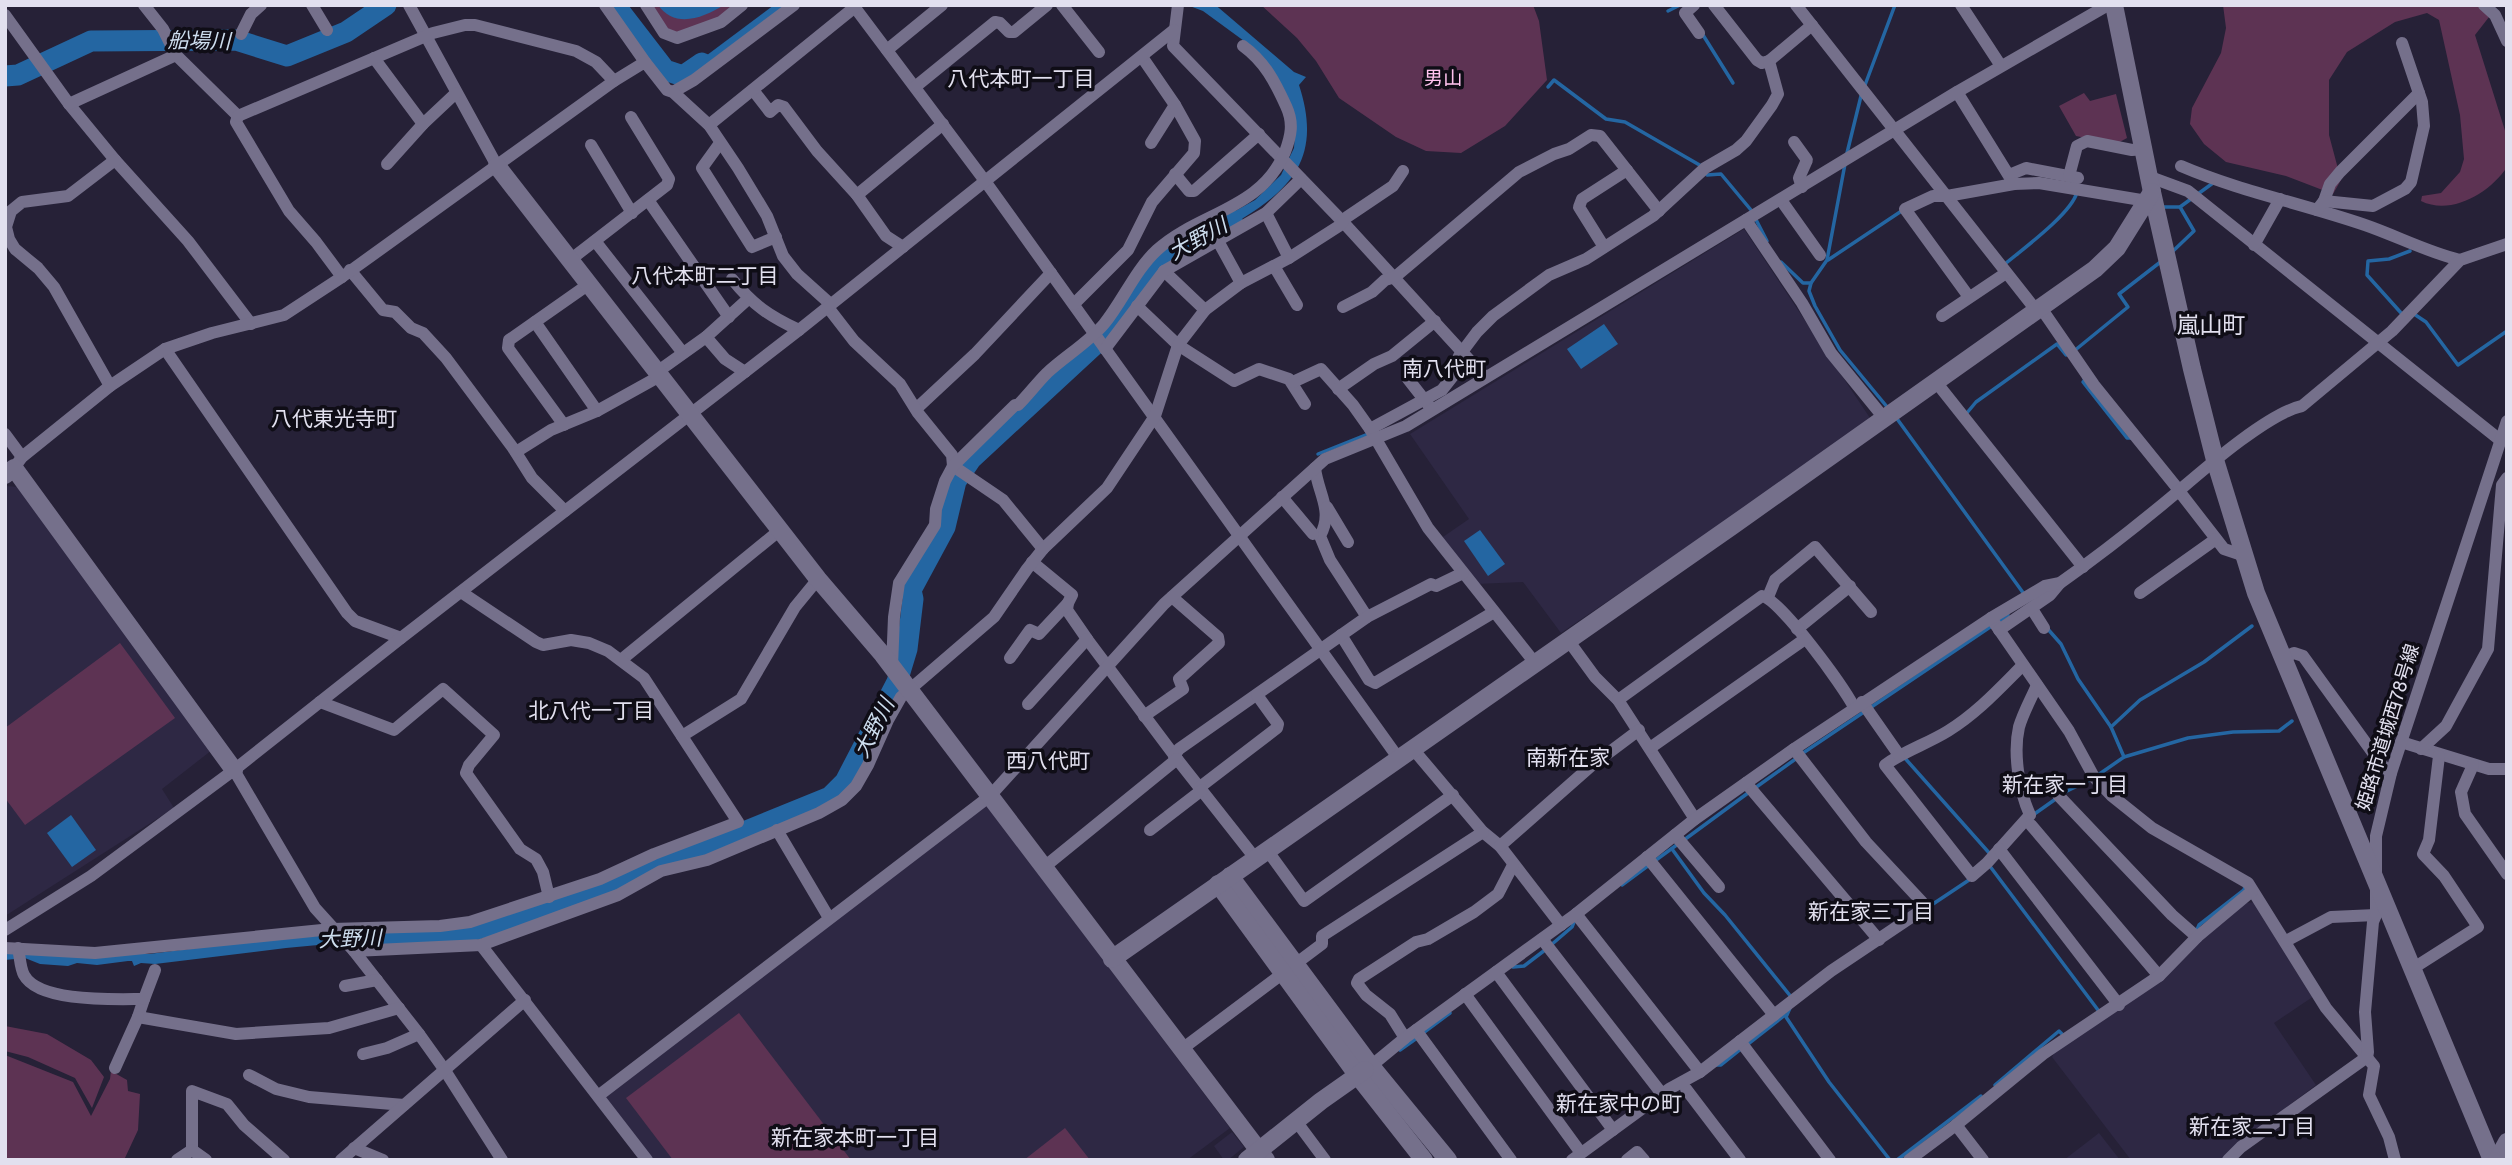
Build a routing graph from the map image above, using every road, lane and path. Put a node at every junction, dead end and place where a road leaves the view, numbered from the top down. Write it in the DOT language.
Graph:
graph roads {
  1 [pos="144,5"];
  2 [pos="261,5"];
  3 [pos="312,5"];
  4 [pos="409,5"];
  5 [pos="605,5"];
  6 [pos="646,5"];
  7 [pos="742,5"];
  8 [pos="794,5"];
  9 [pos="942,5"];
  10 [pos="1047,5"];
  11 [pos="1062,5"];
  12 [pos="1178,5"];
  13 [pos="1714,5"];
  14 [pos="1796,5"];
  15 [pos="1961,5"];
  16 [pos="2108,5"];
  17 [pos="2114,5"];
  18 [pos="2484,5"];
  19 [pos="854,6"];
  20 [pos="1690,9"];
  21 [pos="5,15"];
  22 [pos="1812,25"];
  23 [pos="327,30"];
  24 [pos="1174,30"];
  25 [pos="1699,33"];
  26 [pos="241,34"];
  27 [pos="425,37"];
  28 [pos="2507,41"];
  29 [pos="2402,43"];
  30 [pos="1243,46"];
  31 [pos="887,50"];
  32 [pos="1099,52"];
  33 [pos="176,55"];
  34 [pos="1142,57"];
  35 [pos="374,58"];
  36 [pos="1769,61"];
  37 [pos="645,62"];
  38 [pos="2001,66"];
  39 [pos="614,81"];
  40 [pos="915,87"];
  41 [pos="753,90"];
  42 [pos="673,92"];
  43 [pos="1957,92"];
  44 [pos="456,93"];
  45 [pos="2419,93"];
  46 [pos="69,104"];
  47 [pos="1175,105"];
  48 [pos="238,116"];
  49 [pos="631,117"];
  50 [pos="423,124"];
  51 [pos="943,124"];
  52 [pos="709,125"];
  53 [pos="1894,130"];
  54 [pos="1259,134"];
  55 [pos="1794,142"];
  56 [pos="720,143"];
  57 [pos="1151,143"];
  58 [pos="590,145"];
  59 [pos="2145,149"];
  60 [pos="1282,159"];
  61 [pos="115,160"];
  62 [pos="387,164"];
  63 [pos="498,166"];
  64 [pos="2181,166"];
  65 [pos="1627,170"];
  66 [pos="1403,172"];
  67 [pos="1175,174"];
  68 [pos="1301,179"];
  69 [pos="2012,179"];
  70 [pos="985,181"];
  71 [pos="1802,187"];
  72 [pos="2150,190"];
  73 [pos="856,195"];
  74 [pos="1947,196"];
  75 [pos="2280,199"];
  76 [pos="648,200"];
  77 [pos="1781,200"];
  78 [pos="2321,205"];
  79 [pos="1659,211"];
  80 [pos="632,213"];
  81 [pos="1266,213"];
  82 [pos="1752,217"];
  83 [pos="1343,222"];
  84 [pos="776,237"];
  85 [pos="595,241"];
  86 [pos="1218,241"];
  87 [pos="2507,244"];
  88 [pos="2254,245"];
  89 [pos="903,247"];
  90 [pos="1604,247"];
  91 [pos="1821,255"];
  92 [pos="1289,258"];
  93 [pos="570,260"];
  94 [pos="2460,260"];
  95 [pos="1274,266"];
  96 [pos="1164,271"];
  97 [pos="346,273"];
  98 [pos="1051,273"];
  99 [pos="2006,273"];
  100 [pos="1395,277"];
  101 [pos="732,279"];
  102 [pos="1241,283"];
  103 [pos="589,285"];
  104 [pos="1969,298"];
  105 [pos="748,299"];
  106 [pos="1074,304"];
  107 [pos="1297,305"];
  108 [pos="829,306"];
  109 [pos="1137,306"];
  110 [pos="1343,307"];
  111 [pos="2041,308"];
  112 [pos="1205,310"];
  113 [pos="1942,316"];
  114 [pos="729,317"];
  115 [pos="1435,321"];
  116 [pos="535,323"];
  117 [pos="251,324"];
  118 [pos="799,330"];
  119 [pos="1094,332"];
  120 [pos="706,337"];
  121 [pos="2377,342"];
  122 [pos="1178,345"];
  123 [pos="165,349"];
  124 [pos="1105,349"];
  125 [pos="683,353"];
  126 [pos="1464,354"];
  127 [pos="744,372"];
  128 [pos="658,374"];
  129 [pos="1485,377"];
  130 [pos="1408,379"];
  131 [pos="1293,382"];
  132 [pos="1936,382"];
  133 [pos="110,386"];
  134 [pos="1338,389"];
  135 [pos="1305,404"];
  136 [pos="1428,405"];
  137 [pos="916,409"];
  138 [pos="597,411"];
  139 [pos="689,415"];
  140 [pos="1889,415"];
  141 [pos="1155,416"];
  142 [pos="2507,421"];
  143 [pos="565,425"];
  144 [pos="5,434"];
  145 [pos="1372,434"];
  146 [pos="2500,440"];
  147 [pos="516,452"];
  148 [pos="2215,460"];
  149 [pos="953,466"];
  150 [pos="14,467"];
  151 [pos="1315,468"];
  152 [pos="2487,483"];
  153 [pos="2505,483"];
  154 [pos="2178,488"];
  155 [pos="1282,497"];
  156 [pos="1327,507"];
  157 [pos="565,511"];
  158 [pos="780,530"];
  159 [pos="1313,534"];
  160 [pos="1239,535"];
  161 [pos="2216,539"];
  162 [pos="1348,542"];
  163 [pos="1043,550"];
  164 [pos="2245,556"];
  165 [pos="1032,562"];
  166 [pos="2083,567"];
  167 [pos="1463,573"];
  168 [pos="818,579"];
  169 [pos="1850,586"];
  170 [pos="461,592"];
  171 [pos="2140,593"];
  172 [pos="1172,597"];
  173 [pos="1768,597"];
  174 [pos="2032,602"];
  175 [pos="1068,603"];
  176 [pos="1494,612"];
  177 [pos="1871,612"];
  178 [pos="1367,617"];
  179 [pos="1995,624"];
  180 [pos="2044,628"];
  181 [pos="1801,634"];
  182 [pos="1341,635"];
  183 [pos="401,638"];
  184 [pos="1087,639"];
  185 [pos="1568,640"];
  186 [pos="1321,651"];
  187 [pos="1010,658"];
  188 [pos="2283,658"];
  189 [pos="621,660"];
  190 [pos="887,660"];
  191 [pos="1535,663"];
  192 [pos="1106,666"];
  193 [pos="2022,666"];
  194 [pos="2037,685"];
  195 [pos="908,688"];
  196 [pos="1257,695"];
  197 [pos="1618,700"];
  198 [pos="320,702"];
  199 [pos="1028,704"];
  200 [pos="1863,707"];
  201 [pos="1144,716"];
  202 [pos="1639,730"];
  203 [pos="682,736"];
  204 [pos="2401,743"];
  205 [pos="1650,748"];
  206 [pos="2421,750"];
  207 [pos="1797,753"];
  208 [pos="1406,754"];
  209 [pos="1899,755"];
  210 [pos="2439,756"];
  211 [pos="1176,758"];
  212 [pos="2473,765"];
  213 [pos="2507,769"];
  214 [pos="234,770"];
  215 [pos="2391,773"];
  216 [pos="1201,788"];
  217 [pos="1750,788"];
  218 [pos="2058,795"];
  219 [pos="990,796"];
  220 [pos="1452,796"];
  221 [pos="1695,819"];
  222 [pos="2031,825"];
  223 [pos="777,830"];
  224 [pos="1150,830"];
  225 [pos="1483,832"];
  226 [pos="1679,839"];
  227 [pos="1500,846"];
  228 [pos="1997,853"];
  229 [pos="1261,854"];
  230 [pos="1649,861"];
  231 [pos="1513,864"];
  232 [pos="1043,868"];
  233 [pos="2507,874"];
  234 [pos="1224,880"];
  235 [pos="2376,884"];
  236 [pos="1719,887"];
  237 [pos="2252,891"];
  238 [pos="549,897"];
  239 [pos="2376,915"];
  240 [pos="829,918"];
  241 [pos="1579,918"];
  242 [pos="1560,925"];
  243 [pos="332,929"];
  244 [pos="5,930"];
  245 [pos="2197,937"];
  246 [pos="1879,940"];
  247 [pos="2286,941"];
  248 [pos="1546,943"];
  249 [pos="481,945"];
  250 [pos="12,948"];
  251 [pos="352,950"];
  252 [pos="1112,958"];
  253 [pos="1290,968"];
  254 [pos="2412,969"];
  255 [pos="155,970"];
  256 [pos="1496,972"];
  257 [pos="2159,976"];
  258 [pos="377,980"];
  259 [pos="345,986"];
  260 [pos="1465,994"];
  261 [pos="144,999"];
  262 [pos="525,1000"];
  263 [pos="2119,1005"];
  264 [pos="399,1008"];
  265 [pos="1777,1013"];
  266 [pos="138,1017"];
  267 [pos="419,1034"];
  268 [pos="1410,1034"];
  269 [pos="1743,1045"];
  270 [pos="1182,1049"];
  271 [pos="363,1054"];
  272 [pos="2365,1058"];
  273 [pos="115,1068"];
  274 [pos="444,1069"];
  275 [pos="1364,1071"];
  276 [pos="1700,1072"];
  277 [pos="249,1074"];
  278 [pos="1686,1085"];
  279 [pos="1662,1094"];
  280 [pos="598,1096"];
  281 [pos="404,1105"];
  282 [pos="1296,1121"];
  283 [pos="1956,1125"];
  284 [pos="1613,1130"];
  285 [pos="2507,1142"];
  286 [pos="354,1148"];
  287 [pos="192,1150"];
  288 [pos="2507,1156"];
  289 [pos="1257,1157"];
  290 [pos="1579,1157"];
  291 [pos="177,1160"];
  292 [pos="206,1160"];
  293 [pos="284,1160"];
  294 [pos="341,1160"];
  295 [pos="383,1160"];
  296 [pos="502,1160"];
  297 [pos="647,1160"];
  298 [pos="1325,1160"];
  299 [pos="1424,1160"];
  300 [pos="1448,1160"];
  301 [pos="1511,1160"];
  302 [pos="1627,1160"];
  303 [pos="1644,1160"];
  304 [pos="1740,1160"];
  305 [pos="1830,1160"];
  306 [pos="1909,1160"];
  307 [pos="1983,1160"];
  308 [pos="2228,1160"];
  309 [pos="2395,1160"];
  310 [pos="2497,1160"];
  1 -- 33 [label="street"];
  2 -- 26 [label="street"];
  3 -- 23 [label="street"];
  4 -- 27 [label="street"];
  5 -- 37 [label="street"];
  6 -- 7 [label="street"];
  8 -- 42 [label="street"];
  9 -- 31 [label="street"];
  10 -- 40 [label="street"];
  11 -- 32 [label="street"];
  12 -- 24 [label="street"];
  13 -- 36 [label="street"];
  14 -- 22 [label="street"];
  15 -- 38 [label="street"];
  16 -- 38 [label="street"];
  17 -- 59 [label="street"];
  18 -- 28 [label="street"];
  19 -- 31 [label="street"];
  19 -- 41 [label="street"];
  20 -- 25 [label="street"];
  21 -- 46 [label="street"];
  22 -- 36 [label="street"];
  22 -- 53 [label="street"];
  24 -- 34 [label="street"];
  24 -- 54 [label="street"];
  27 -- 35 [label="street"];
  27 -- 39 [label="street"];
  27 -- 44 [label="street"];
  29 -- 45 [label="street"];
  30 -- 60 [label="street"];
  31 -- 40 [label="street"];
  33 -- 46 [label="street"];
  33 -- 48 [label="street"];
  34 -- 47 [label="street"];
  34 -- 70 [label="street"];
  35 -- 48 [label="street"];
  35 -- 50 [label="street"];
  36 -- 79 [label="street"];
  37 -- 39 [label="street"];
  37 -- 42 [label="street"];
  38 -- 43 [label="street"];
  39 -- 63 [label="street"];
  40 -- 51 [label="street"];
  41 -- 52 [label="street"];
  41 -- 73 [label="street"];
  42 -- 52 [label="street"];
  43 -- 53 [label="street"];
  43 -- 69 [label="street"];
  44 -- 50 [label="street"];
  44 -- 63 [label="street"];
  45 -- 78 [label="street"];
  45 -- 78 [label="street"];
  46 -- 61 [label="street"];
  47 -- 57 [label="street"];
  47 -- 67 [label="street"];
  48 -- 97 [label="street"];
  49 -- 76 [label="street"];
  50 -- 62 [label="street"];
  51 -- 70 [label="street"];
  51 -- 73 [label="street"];
  52 -- 56 [label="street"];
  53 -- 71 [label="street"];
  53 -- 74 [label="street"];
  54 -- 60 [label="street"];
  54 -- 67 [label="street"];
  55 -- 71 [label="street"];
  56 -- 84 [label="street"];
  56 -- 84 [label="street"];
  58 -- 80 [label="street"];
  59 -- 69 [label="street"];
  59 -- 72 [label="street"];
  60 -- 68 [label="street"];
  60 -- 119 [label="street"];
  61 -- 117 [label="street"];
  61 -- 133 [label="street"];
  63 -- 93 [label="street"];
  63 -- 97 [label="street"];
  64 -- 75 [label="street"];
  65 -- 79 [label="street"];
  65 -- 90 [label="street"];
  65 -- 100 [label="street"];
  66 -- 83 [label="street"];
  67 -- 106 [label="street"];
  68 -- 81 [label="street"];
  68 -- 83 [label="street"];
  69 -- 72 [label="street"];
  69 -- 74 [label="street"];
  70 -- 89 [label="street"];
  70 -- 98 [label="street"];
  71 -- 77 [label="street"];
  72 -- 88 [label="street"];
  72 -- 111 [label="street"];
  72 -- 148 [label="street"];
  73 -- 89 [label="street"];
  74 -- 99 [label="street"];
  74 -- 104 [label="street"];
  75 -- 78 [label="street"];
  75 -- 88 [label="street"];
  76 -- 80 [label="street"];
  76 -- 114 [label="street"];
  77 -- 82 [label="street"];
  77 -- 91 [label="street"];
  78 -- 94 [label="street"];
  79 -- 90 [label="street"];
  80 -- 85 [label="street"];
  81 -- 86 [label="street"];
  81 -- 92 [label="street"];
  82 -- 129 [label="street"];
  82 -- 140 [label="street"];
  83 -- 92 [label="street"];
  83 -- 100 [label="street"];
  84 -- 108 [label="street"];
  85 -- 93 [label="street"];
  85 -- 125 [label="street"];
  86 -- 96 [label="street"];
  86 -- 102 [label="street"];
  87 -- 94 [label="street"];
  88 -- 121 [label="street"];
  89 -- 108 [label="street"];
  90 -- 126 [label="street"];
  92 -- 95 [label="street"];
  93 -- 103 [label="street"];
  94 -- 121 [label="street"];
  95 -- 102 [label="street"];
  95 -- 107 [label="street"];
  96 -- 109 [label="street"];
  96 -- 112 [label="street"];
  97 -- 117 [label="street"];
  97 -- 147 [label="street"];
  98 -- 106 [label="street"];
  98 -- 137 [label="street"];
  99 -- 104 [label="street"];
  99 -- 111 [label="street"];
  100 -- 110 [label="street"];
  100 -- 115 [label="street"];
  101 -- 105 [label="street"];
  102 -- 112 [label="street"];
  103 -- 116 [label="street"];
  103 -- 128 [label="street"];
  104 -- 113 [label="street"];
  105 -- 114 [label="street"];
  105 -- 118 [label="street"];
  106 -- 119 [label="street"];
  108 -- 118 [label="street"];
  108 -- 137 [label="street"];
  109 -- 122 [label="street"];
  109 -- 124 [label="street"];
  111 -- 132 [label="street"];
  111 -- 154 [label="street"];
  112 -- 122 [label="street"];
  114 -- 120 [label="street"];
  115 -- 126 [label="street"];
  115 -- 134 [label="street"];
  116 -- 138 [label="street"];
  116 -- 143 [label="street"];
  117 -- 123 [label="street"];
  118 -- 127 [label="street"];
  119 -- 124 [label="street"];
  119 -- 149 [label="street"];
  120 -- 125 [label="street"];
  120 -- 127 [label="street"];
  121 -- 146 [label="street"];
  121 -- 148 [label="street"];
  122 -- 131 [label="street"];
  122 -- 141 [label="street"];
  123 -- 133 [label="street"];
  123 -- 183 [label="street"];
  124 -- 141 [label="street"];
  125 -- 128 [label="street"];
  126 -- 129 [label="street"];
  126 -- 136 [label="street"];
  127 -- 139 [label="street"];
  128 -- 138 [label="street"];
  128 -- 139 [label="street"];
  129 -- 136 [label="street"];
  130 -- 136 [label="street"];
  131 -- 134 [label="street"];
  131 -- 135 [label="street"];
  132 -- 140 [label="street"];
  132 -- 166 [label="street"];
  133 -- 150 [label="street"];
  134 -- 145 [label="street"];
  136 -- 145 [label="street"];
  137 -- 149 [label="street"];
  138 -- 143 [label="street"];
  139 -- 157 [label="street"];
  139 -- 158 [label="street"];
  140 -- 185 [label="street"];
  141 -- 160 [label="street"];
  141 -- 163 [label="street"];
  142 -- 146 [label="street, 姫路市道城西78号線"];
  143 -- 147 [label="street"];
  144 -- 150 [label="street"];
  145 -- 151 [label="street"];
  145 -- 167 [label="street"];
  146 -- 152 [label="street, 姫路市道城西78号線"];
  147 -- 157 [label="street"];
  148 -- 154 [label="street"];
  148 -- 164 [label="street"];
  149 -- 163 [label="street"];
  149 -- 190 [label="street"];
  150 -- 214 [label="street"];
  151 -- 155 [label="street"];
  151 -- 156 [label="street"];
  152 -- 153 [label="street"];
  152 -- 204 [label="street, 姫路市道城西78号線"];
  153 -- 206 [label="street"];
  154 -- 161 [label="street"];
  154 -- 166 [label="street"];
  155 -- 159 [label="street"];
  155 -- 160 [label="street"];
  156 -- 162 [label="street"];
  156 -- 178 [label="street"];
  157 -- 170 [label="street"];
  158 -- 168 [label="street"];
  158 -- 189 [label="street"];
  160 -- 172 [label="street"];
  160 -- 186 [label="street"];
  161 -- 164 [label="street"];
  161 -- 171 [label="street"];
  163 -- 165 [label="street"];
  164 -- 188 [label="street"];
  165 -- 175 [label="street"];
  165 -- 195 [label="street"];
  166 -- 174 [label="street"];
  167 -- 176 [label="street"];
  167 -- 178 [label="street"];
  168 -- 190 [label="street"];
  168 -- 203 [label="street"];
  169 -- 173 [label="street"];
  169 -- 177 [label="street"];
  169 -- 181 [label="street"];
  170 -- 183 [label="street"];
  170 -- 189 [label="street"];
  172 -- 192 [label="street"];
  172 -- 201 [label="street"];
  173 -- 181 [label="street"];
  173 -- 197 [label="street"];
  174 -- 179 [label="street"];
  174 -- 180 [label="street"];
  175 -- 184 [label="street"];
  175 -- 187 [label="street"];
  176 -- 182 [label="street"];
  176 -- 191 [label="street"];
  178 -- 182 [label="street"];
  179 -- 193 [label="street"];
  179 -- 200 [label="street"];
  181 -- 200 [label="street"];
  181 -- 205 [label="street"];
  182 -- 186 [label="street"];
  183 -- 198 [label="street"];
  184 -- 192 [label="street"];
  184 -- 199 [label="street"];
  185 -- 191 [label="street"];
  185 -- 197 [label="street"];
  186 -- 196 [label="street"];
  186 -- 208 [label="street"];
  188 -- 215 [label="street"];
  188 -- 235 [label="street"];
  189 -- 203 [label="street"];
  190 -- 195 [label="street"];
  191 -- 208 [label="street"];
  192 -- 201 [label="street"];
  192 -- 219 [label="street"];
  193 -- 194 [label="street"];
  193 -- 209 [label="street"];
  194 -- 228 [label="street"];
  194 -- 237 [label="street"];
  195 -- 219 [label="street"];
  195 -- 223 [label="street"];
  196 -- 211 [label="street"];
  196 -- 216 [label="street"];
  197 -- 202 [label="street"];
  198 -- 214 [label="street"];
  198 -- 238 [label="street"];
  200 -- 207 [label="street"];
  200 -- 209 [label="street"];
  201 -- 211 [label="street"];
  202 -- 205 [label="street"];
  202 -- 227 [label="street"];
  203 -- 238 [label="street"];
  204 -- 206 [label="street"];
  204 -- 215 [label="street, 姫路市道城西78号線"];
  205 -- 221 [label="street"];
  206 -- 210 [label="street"];
  207 -- 217 [label="street"];
  207 -- 246 [label="street"];
  208 -- 220 [label="street"];
  208 -- 229 [label="street"];
  209 -- 228 [label="street"];
  210 -- 212 [label="street"];
  210 -- 254 [label="street"];
  211 -- 216 [label="street"];
  211 -- 232 [label="street"];
  212 -- 213 [label="street"];
  212 -- 233 [label="street"];
  214 -- 243 [label="street"];
  214 -- 244 [label="street"];
  215 -- 235 [label="street, 姫路市道城西78号線"];
  216 -- 224 [label="street"];
  216 -- 229 [label="street"];
  217 -- 221 [label="street"];
  217 -- 246 [label="street"];
  218 -- 245 [label="street"];
  219 -- 232 [label="street"];
  219 -- 240 [label="street"];
  220 -- 225 [label="street"];
  220 -- 229 [label="street"];
  221 -- 226 [label="street"];
  222 -- 257 [label="street"];
  223 -- 240 [label="street"];
  223 -- 249 [label="street"];
  225 -- 227 [label="street"];
  225 -- 253 [label="street"];
  226 -- 230 [label="street"];
  226 -- 236 [label="street"];
  227 -- 231 [label="street"];
  228 -- 263 [label="street"];
  229 -- 234 [label="street"];
  230 -- 241 [label="street"];
  230 -- 265 [label="street"];
  231 -- 242 [label="street"];
  231 -- 268 [label="street"];
  232 -- 252 [label="street"];
  234 -- 252 [label="street"];
  234 -- 253 [label="street"];
  235 -- 239 [label="street"];
  235 -- 254 [label="street, 姫路市道城西78号線"];
  237 -- 245 [label="street"];
  237 -- 247 [label="street"];
  238 -- 243 [label="street"];
  239 -- 247 [label="street"];
  239 -- 272 [label="street"];
  240 -- 280 [label="street"];
  241 -- 242 [label="street"];
  241 -- 276 [label="street"];
  242 -- 248 [label="street"];
  243 -- 250 [label="street"];
  243 -- 251 [label="street"];
  245 -- 257 [label="street"];
  246 -- 265 [label="street"];
  247 -- 272 [label="street"];
  248 -- 256 [label="street"];
  248 -- 279 [label="street"];
  249 -- 251 [label="street"];
  249 -- 262 [label="street"];
  250 -- 261 [label="street"];
  251 -- 258 [label="street"];
  252 -- 270 [label="street"];
  253 -- 270 [label="street"];
  253 -- 275 [label="street"];
  254 -- 310 [label="street, 姫路市道城西78号線"];
  255 -- 261 [label="street"];
  256 -- 260 [label="street"];
  256 -- 284 [label="street"];
  257 -- 263 [label="street"];
  258 -- 259 [label="street"];
  258 -- 264 [label="street"];
  260 -- 268 [label="street"];
  260 -- 290 [label="street"];
  261 -- 266 [label="street"];
  262 -- 274 [label="street"];
  262 -- 280 [label="street"];
  263 -- 283 [label="street"];
  264 -- 266 [label="street"];
  264 -- 267 [label="street"];
  265 -- 269 [label="street"];
  266 -- 273 [label="street"];
  267 -- 271 [label="street"];
  267 -- 274 [label="street"];
  268 -- 275 [label="street"];
  268 -- 301 [label="street"];
  269 -- 276 [label="street"];
  269 -- 305 [label="street"];
  270 -- 289 [label="street"];
  272 -- 308 [label="street"];
  272 -- 309 [label="street"];
  274 -- 281 [label="street"];
  274 -- 296 [label="street"];
  275 -- 282 [label="street"];
  275 -- 299 [label="street"];
  275 -- 300 [label="street"];
  276 -- 278 [label="street"];
  277 -- 281 [label="street"];
  278 -- 279 [label="street"];
  278 -- 290 [label="street"];
  278 -- 304 [label="street"];
  279 -- 284 [label="street"];
  280 -- 297 [label="street"];
  281 -- 286 [label="street"];
  282 -- 289 [label="street"];
  282 -- 298 [label="street"];
  283 -- 306 [label="street"];
  283 -- 307 [label="street"];
  284 -- 290 [label="street"];
  285 -- 310 [label="street"];
  286 -- 294 [label="street"];
  286 -- 295 [label="street"];
  287 -- 291 [label="street"];
  287 -- 292 [label="street"];
  287 -- 293 [label="street"];
  288 -- 310 [label="street"];
  302 -- 303 [label="street"];
}
